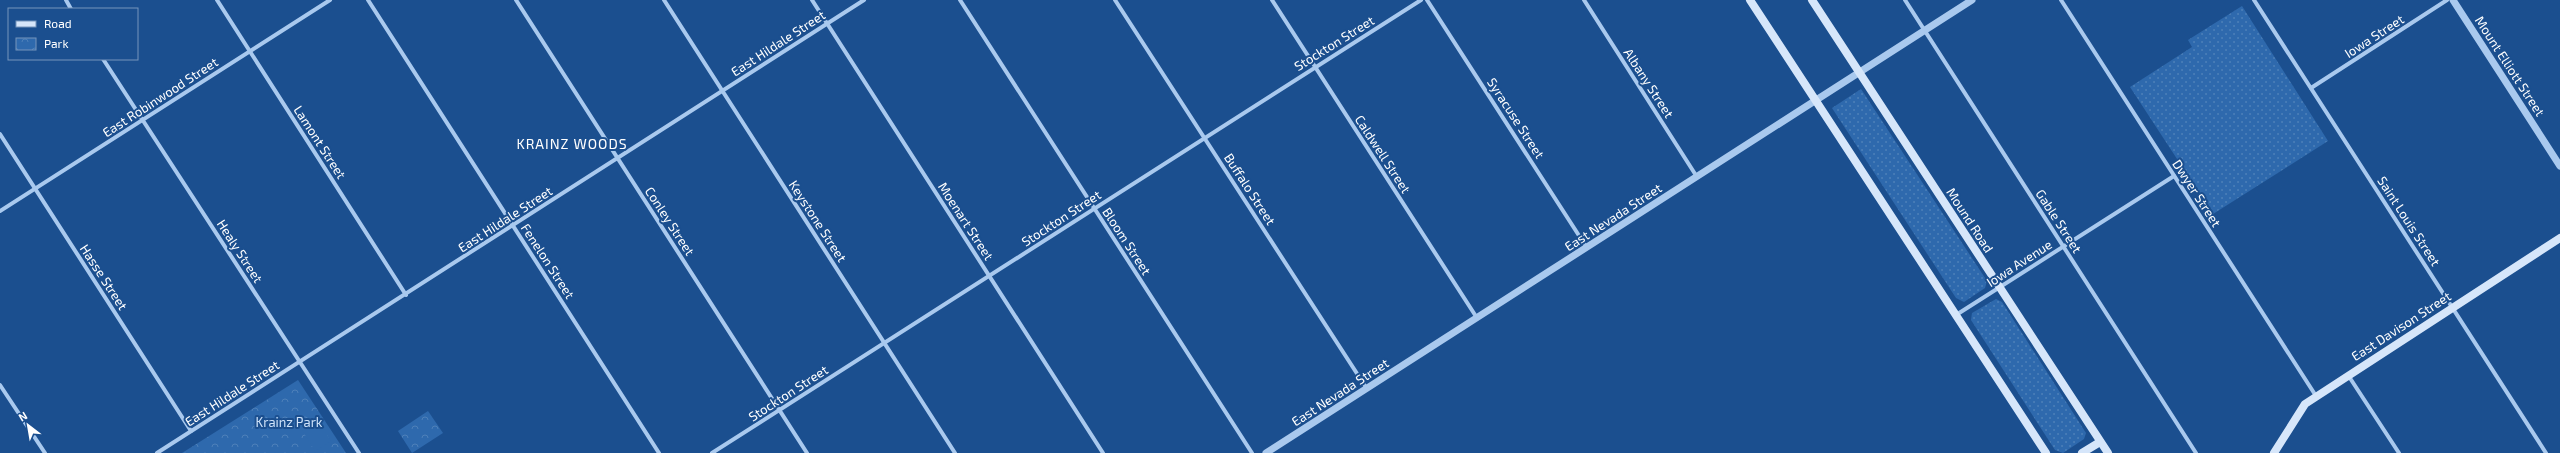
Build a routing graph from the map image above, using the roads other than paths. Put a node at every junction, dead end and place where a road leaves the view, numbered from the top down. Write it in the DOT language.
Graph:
graph roads {
  1 [pos="217,0"];
  2 [pos="330,0"];
  3 [pos="368,0"];
  4 [pos="516,0"];
  5 [pos="664,0"];
  6 [pos="812,0"];
  7 [pos="864,0"];
  8 [pos="960,0"];
  9 [pos="1115,0"];
  10 [pos="1272,0"];
  11 [pos="1421,0"];
  12 [pos="1427,0"];
  13 [pos="1584,0"];
  14 [pos="1750,0"];
  15 [pos="1812,0"];
  16 [pos="1904,0"];
  17 [pos="1972,0"];
  18 [pos="2061,0"];
  19 [pos="2254,0"];
  20 [pos="2447,0"];
  21 [pos="2453,0"];
  22 [pos="827,23"];
  23 [pos="1924,31"];
  24 [pos="250,52"];
  25 [pos="105,60"];
  26 [pos="1315,67"];
  27 [pos="1859,73"];
  28 [pos="2311,88"];
  29 [pos="722,91"];
  30 [pos="1816,101"];
  31 [pos="143,120"];
  32 [pos="0,134"];
  33 [pos="1205,138"];
  34 [pos="617,158"];
  35 [pos="2560,166"];
  36 [pos="2174,176"];
  37 [pos="1698,177"];
  38 [pos="35,189"];
  39 [pos="1094,208"];
  40 [pos="0,212"];
  41 [pos="513,225"];
  42 [pos="2560,238"];
  43 [pos="2063,246"];
  44 [pos="1587,248"];
  45 [pos="989,276"];
  46 [pos="1998,288"];
  47 [pos="406,295"];
  48 [pos="2453,308"];
  49 [pos="1956,315"];
  50 [pos="1477,318"];
  51 [pos="884,343"];
  52 [pos="300,361"];
  53 [pos="2348,375"];
  54 [pos="0,385"];
  55 [pos="1367,389"];
  56 [pos="2316,396"];
  57 [pos="779,410"];
  58 [pos="191,431"];
  59 [pos="2100,442"];
  60 [pos="45,453"];
  61 [pos="157,453"];
  62 [pos="360,453"];
  63 [pos="659,453"];
  64 [pos="712,453"];
  65 [pos="807,453"];
  66 [pos="955,453"];
  67 [pos="1103,453"];
  68 [pos="1252,453"];
  69 [pos="1266,453"];
  70 [pos="2046,453"];
  71 [pos="2082,453"];
  72 [pos="2108,453"];
  73 [pos="2196,453"];
  74 [pos="2274,453"];
  75 [pos="2399,453"];
  76 [pos="2546,453"];
  1 -- 24 [label="street, Lamont Street"];
  2 -- 24 [label="street, East Robinwood Street"];
  3 -- 41 [label="street, Fenelon Street"];
  4 -- 34 [label="street, Conley Street"];
  5 -- 29 [label="street, Keystone Street"];
  6 -- 22 [label="street, Moenart Street"];
  7 -- 22 [label="street, East Hildale Street"];
  8 -- 39 [label="street, Bloom Street"];
  9 -- 33 [label="street, Buffalo Street"];
  10 -- 26 [label="street, Caldwell Street"];
  11 -- 26 [label="street, Stockton Street"];
  12 -- 44 [label="street, Syracuse Street"];
  13 -- 37 [label="street, Albany Street"];
  14 -- 30 [label="main road"];
  15 -- 27 [label="main road, Mound Road"];
  16 -- 23 [label="street, Gable Street"];
  17 -- 23 [label="street, East Nevada Street"];
  18 -- 36 [label="street, Dwyer Street"];
  19 -- 28 [label="street, Saint Louis Street"];
  20 -- 28 [label="street, Iowa Street"];
  21 -- 35 [label="street, Mount Elliott Street"];
  22 -- 29 [label="street, East Hildale Street"];
  22 -- 45 [label="street, Moenart Street"];
  23 -- 27 [label="street, East Nevada Street"];
  23 -- 43 [label="street, Gable Street"];
  24 -- 31 [label="street, East Robinwood Street"];
  24 -- 47 [label="street, Lamont Street"];
  25 -- 31 [label="street, Healy Street"];
  26 -- 33 [label="street, Stockton Street"];
  26 -- 50 [label="street, Caldwell Street"];
  27 -- 30 [label="street, East Nevada Street"];
  27 -- 46 [label="main road, Mound Road"];
  28 -- 48 [label="street, Saint Louis Street"];
  29 -- 34 [label="street, East Hildale Street"];
  29 -- 51 [label="street, Keystone Street"];
  30 -- 37 [label="street, East Nevada Street"];
  30 -- 49 [label="main road"];
  31 -- 38 [label="street, East Robinwood Street"];
  31 -- 52 [label="street, Healy Street"];
  32 -- 38 [label="street, Hasse Street"];
  33 -- 39 [label="street, Stockton Street"];
  33 -- 55 [label="street, Buffalo Street"];
  34 -- 41 [label="street, East Hildale Street"];
  34 -- 57 [label="street, Conley Street"];
  36 -- 43 [label="street, Iowa Avenue"];
  36 -- 56 [label="street, Dwyer Street"];
  37 -- 44 [label="street, East Nevada Street"];
  38 -- 40 [label="street, East Robinwood Street"];
  38 -- 58 [label="street, Hasse Street"];
  39 -- 45 [label="street, Stockton Street"];
  39 -- 68 [label="street, Bloom Street"];
  41 -- 47 [label="street, East Hildale Street"];
  41 -- 63 [label="street, Fenelon Street"];
  42 -- 48 [label="main road, East Davison Street"];
  43 -- 46 [label="street, Iowa Avenue"];
  43 -- 73 [label="street, Gable Street"];
  44 -- 50 [label="street, East Nevada Street"];
  45 -- 51 [label="street, Stockton Street"];
  45 -- 67 [label="street, Moenart Street"];
  46 -- 49 [label="street, Iowa Avenue"];
  46 -- 59 [label="main road, Mound Road"];
  47 -- 52 [label="street, East Hildale Street"];
  48 -- 53 [label="main road, East Davison Street"];
  48 -- 76 [label="street, Saint Louis Street"];
  49 -- 70 [label="main road"];
  50 -- 55 [label="street, East Nevada Street"];
  51 -- 57 [label="street, Stockton Street"];
  51 -- 66 [label="street, Keystone Street"];
  52 -- 58 [label="street, East Hildale Street"];
  52 -- 62 [label="street, Healy Street"];
  53 -- 56 [label="main road, East Davison Street"];
  53 -- 75 [label="street"];
  54 -- 60 [label="street"];
  55 -- 69 [label="street, East Nevada Street"];
  56 -- 74 [label="main road, East Davison Street"];
  57 -- 64 [label="street, Stockton Street"];
  57 -- 65 [label="street, Conley Street"];
  58 -- 61 [label="street, East Hildale Street"];
  59 -- 71 [label="main road"];
  59 -- 72 [label="main road, Mound Road"];
}
